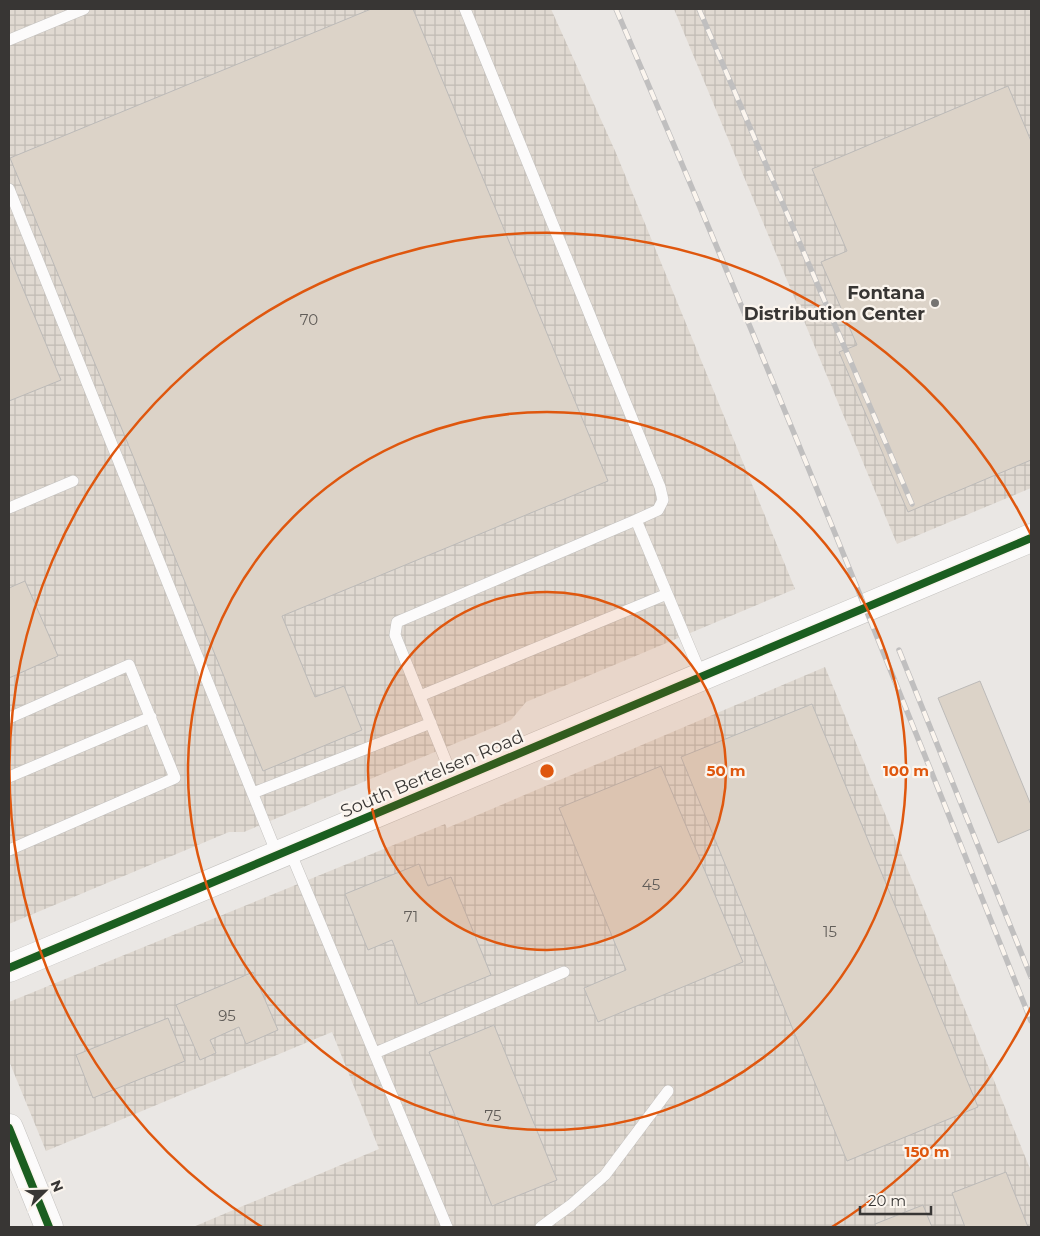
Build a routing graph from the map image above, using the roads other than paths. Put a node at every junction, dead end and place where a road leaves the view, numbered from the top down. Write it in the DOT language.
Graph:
graph roads {
  1 [pos="84,9"];
  2 [pos="464,9"];
  3 [pos="9,40"];
  4 [pos="9,189"];
  5 [pos="73,481"];
  6 [pos="9,508"];
  7 [pos="636,520"];
  8 [pos="1031,538"];
  9 [pos="667,594"];
  10 [pos="702,677"];
  11 [pos="420,696"];
  12 [pos="151,717"];
  13 [pos="9,718"];
  14 [pos="431,723"];
  15 [pos="9,777"];
  16 [pos="454,781"];
  17 [pos="253,793"];
  18 [pos="9,850"];
  19 [pos="283,852"];
  20 [pos="9,968"];
  21 [pos="564,972"];
  22 [pos="375,1053"];
  23 [pos="668,1091"];
  24 [pos="9,1128"];
  25 [pos="49,1227"];
  26 [pos="447,1227"];
  27 [pos="541,1227"];
  1 -- 3 [label="lane"];
  2 -- 7 [label="lane"];
  4 -- 17 [label="lane"];
  5 -- 6 [label="lane"];
  7 -- 9 [label="lane"];
  7 -- 11 [label="lane"];
  8 -- 10 [label="street, South Bertelsen Road"];
  9 -- 10 [label="lane"];
  9 -- 11 [label="lane"];
  10 -- 16 [label="street, South Bertelsen Road"];
  11 -- 14 [label="lane"];
  12 -- 13 [label="lane"];
  12 -- 15 [label="lane"];
  12 -- 18 [label="lane"];
  14 -- 16 [label="lane"];
  14 -- 17 [label="lane"];
  16 -- 19 [label="street, South Bertelsen Road"];
  17 -- 19 [label="lane"];
  19 -- 20 [label="street, South Bertelsen Road"];
  19 -- 22 [label="lane"];
  21 -- 22 [label="lane"];
  22 -- 26 [label="lane"];
  23 -- 27 [label="lane"];
  24 -- 25 [label="street"];
}
